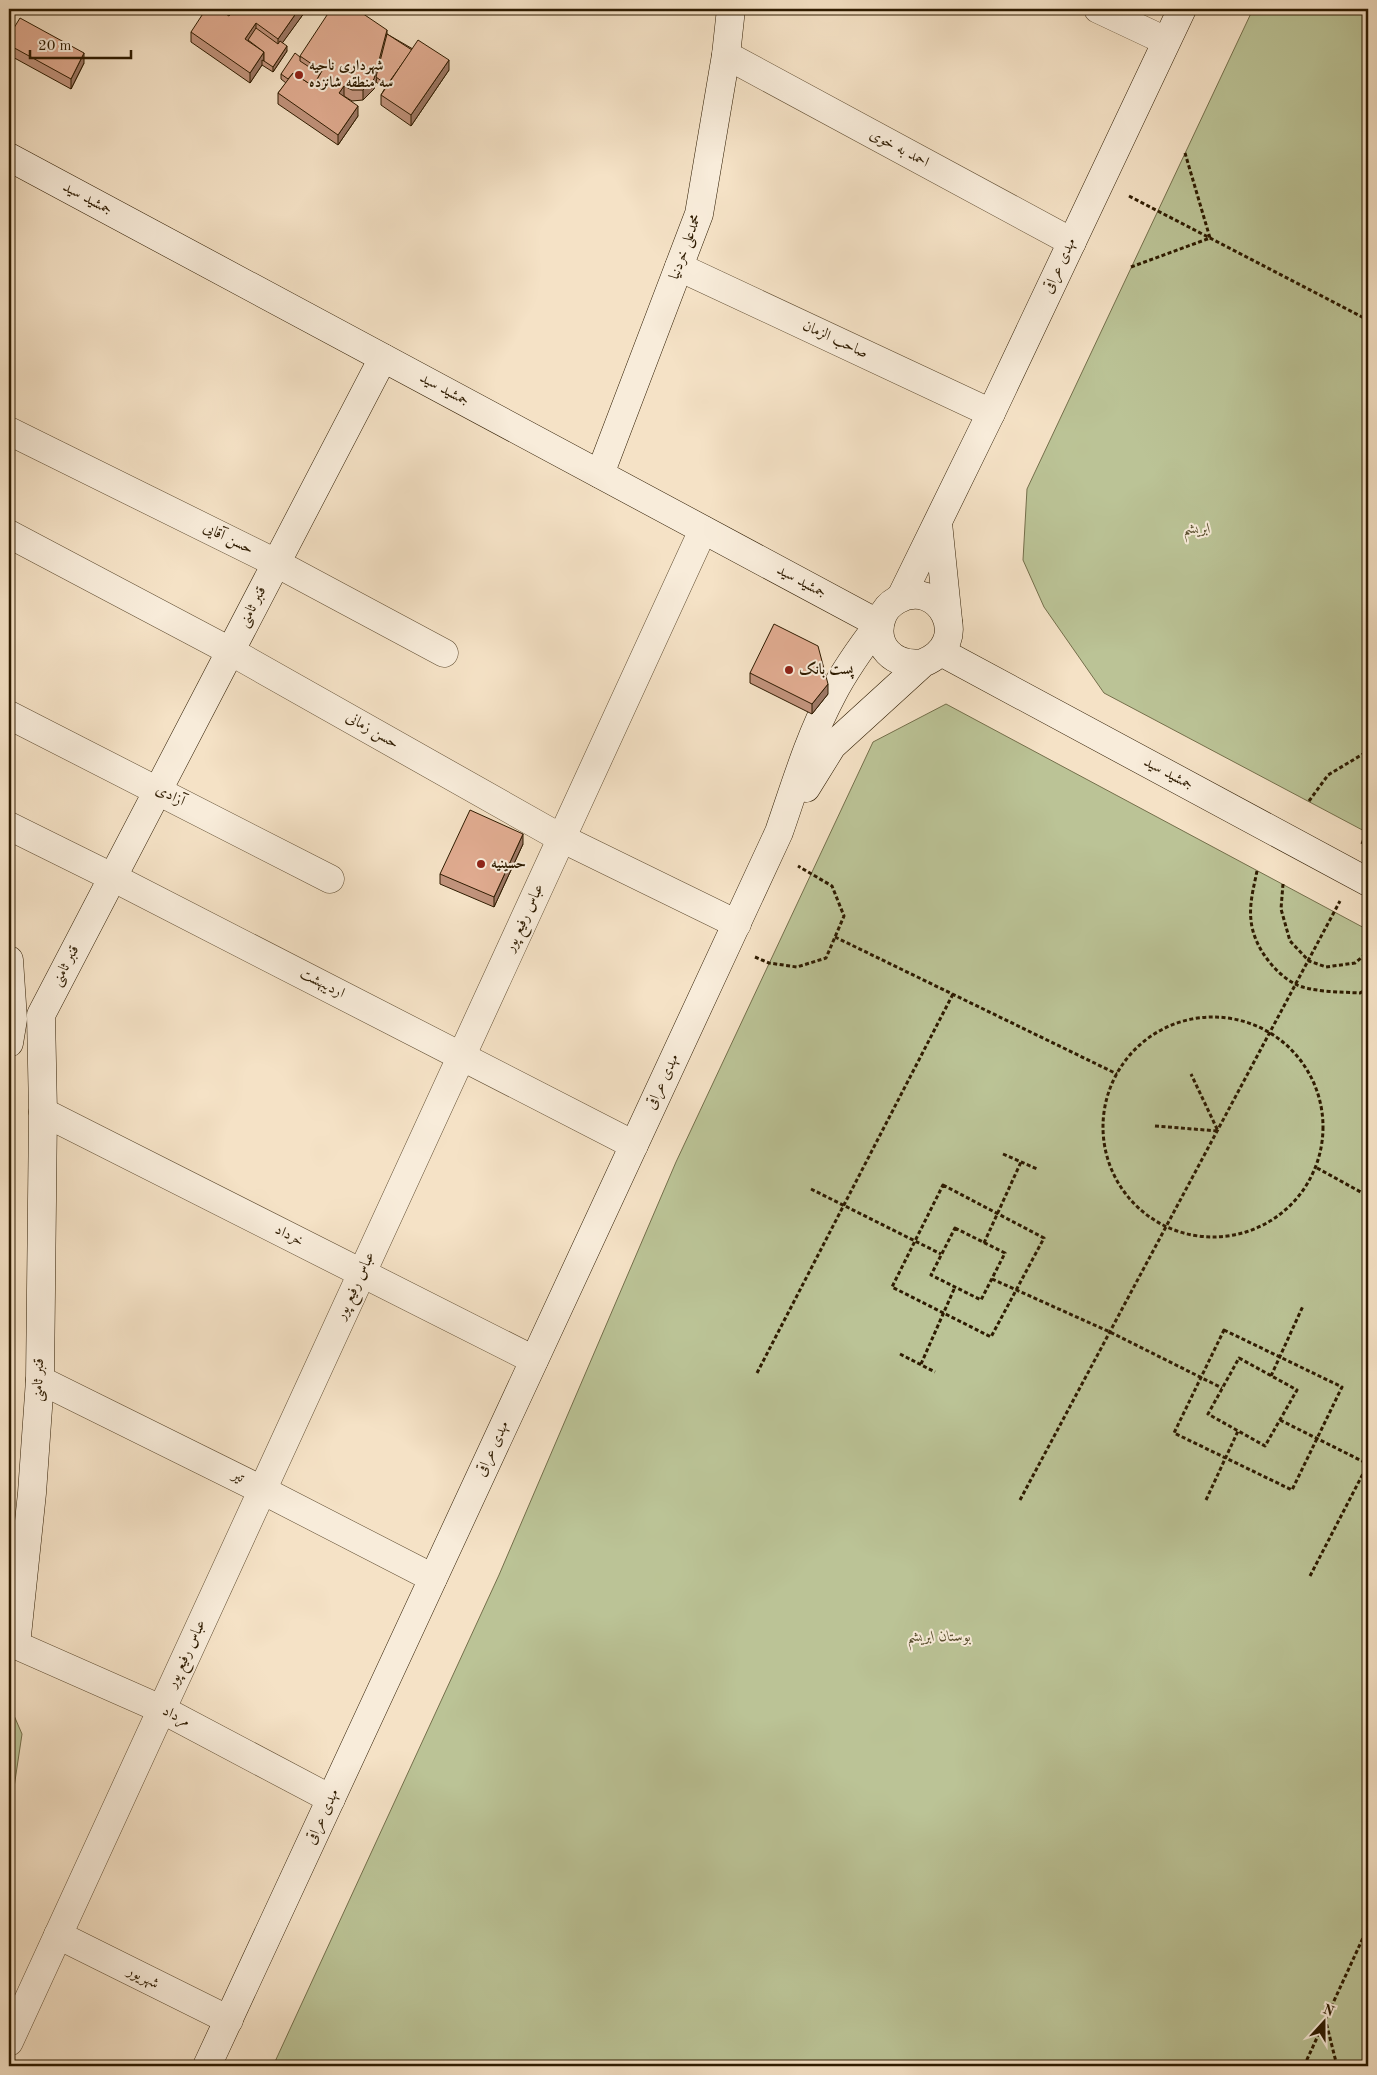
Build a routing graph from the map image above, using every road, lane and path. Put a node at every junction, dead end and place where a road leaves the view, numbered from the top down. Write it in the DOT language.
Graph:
graph roads {
  1 [pos="730,9"];
  2 [pos="1098,9"];
  3 [pos="1182,9"];
  4 [pos="1166,41"];
  5 [pos="726,55"];
  6 [pos="1184,153"];
  7 [pos="9,157"];
  8 [pos="1100,182"];
  9 [pos="1210,238"];
  10 [pos="1072,242"];
  11 [pos="679,267"];
  12 [pos="1131,267"];
  13 [pos="1368,320"];
  14 [pos="383,358"];
  15 [pos="991,413"];
  16 [pos="9,431"];
  17 [pos="600,474"];
  18 [pos="938,524"];
  19 [pos="703,530"];
  20 [pos="9,534"];
  21 [pos="276,563"];
  22 [pos="901,597"];
  23 [pos="948,620"];
  24 [pos="879,624"];
  25 [pos="230,650"];
  26 [pos="444,653"];
  27 [pos="932,658"];
  28 [pos="9,715"];
  29 [pos="1368,753"];
  30 [pos="158,790"];
  31 [pos="1310,801"];
  32 [pos="9,826"];
  33 [pos="561,838"];
  34 [pos="774,842"];
  35 [pos="1257,871"];
  36 [pos="112,877"];
  37 [pos="1360,877"];
  38 [pos="330,879"];
  39 [pos="1284,884"];
  40 [pos="732,935"];
  41 [pos="835,937"];
  42 [pos="1368,952"];
  43 [pos="9,960"];
  44 [pos="1309,961"];
  45 [pos="1296,985"];
  46 [pos="1368,988"];
  47 [pos="953,994"];
  48 [pos="1270,1034"];
  49 [pos="9,1043"];
  50 [pos="462,1055"];
  51 [pos="1117,1074"];
  52 [pos="1191,1074"];
  53 [pos="43,1112"];
  54 [pos="1155,1126"];
  55 [pos="1218,1131"];
  56 [pos="634,1145"];
  57 [pos="1003,1154"];
  58 [pos="1021,1162"];
  59 [pos="1037,1168"];
  60 [pos="1317,1168"];
  61 [pos="811,1190"];
  62 [pos="1368,1196"];
  63 [pos="845,1206"];
  64 [pos="998,1214"];
  65 [pos="1166,1227"];
  66 [pos="914,1241"];
  67 [pos="984,1243"];
  68 [pos="941,1254"];
  69 [pos="362,1272"];
  70 [pos="992,1279"];
  71 [pos="955,1287"];
  72 [pos="1016,1290"];
  73 [pos="1303,1306"];
  74 [pos="945,1314"];
  75 [pos="1110,1332"];
  76 [pos="900,1354"];
  77 [pos="1280,1357"];
  78 [pos="534,1360"];
  79 [pos="921,1364"];
  80 [pos="935,1372"];
  81 [pos="757,1373"];
  82 [pos="1271,1376"];
  83 [pos="1201,1378"];
  84 [pos="40,1380"];
  85 [pos="1222,1388"];
  86 [pos="1280,1420"];
  87 [pos="1238,1431"];
  88 [pos="1317,1438"];
  89 [pos="1226,1458"];
  90 [pos="1368,1464"];
  91 [pos="262,1490"];
  92 [pos="1020,1500"];
  93 [pos="1206,1500"];
  94 [pos="1310,1576"];
  95 [pos="433,1578"];
  96 [pos="16,1645"];
  97 [pos="161,1709"];
  98 [pos="9,1762"];
  99 [pos="13,1790"];
  100 [pos="331,1799"];
  101 [pos="1368,1927"];
  102 [pos="58,1935"];
  103 [pos="1325,2017"];
  104 [pos="229,2020"];
  105 [pos="9,2042"];
  106 [pos="207,2066"];
  107 [pos="1304,2066"];
  108 [pos="1337,2066"];
  1 -- 5 [label="street, محمدعلی خردنیا"];
  2 -- 4 [label="street"];
  3 -- 4 [label="street, مهدی عراقی"];
  4 -- 8 [label="street, مهدی عراقی"];
  5 -- 10 [label="street, احمد به خوی"];
  5 -- 11 [label="street, محمدعلی خردنیا"];
  6 -- 9 [label="path"];
  7 -- 14 [label="street, جمشید سید"];
  8 -- 9 [label="path"];
  8 -- 10 [label="street, مهدی عراقی"];
  9 -- 12 [label="path"];
  9 -- 13 [label="path"];
  10 -- 15 [label="street, مهدی عراقی"];
  11 -- 15 [label="street, صاحب الزمان"];
  11 -- 17 [label="street, محمدعلی خردنیا"];
  14 -- 17 [label="street, جمشید سید"];
  14 -- 21 [label="street, قنبر ثامنی"];
  15 -- 18 [label="street, مهدی عراقی"];
  16 -- 21 [label="street, حسن آقایی"];
  17 -- 19 [label="street, جمشید سید"];
  18 -- 22 [label="street, مهدی عراقی"];
  18 -- 23 [label="street"];
  19 -- 24 [label="street, جمشید سید"];
  19 -- 33 [label="street, عباس رفیع پور"];
  20 -- 25 [label="street, حسن زمانی"];
  21 -- 25 [label="street, قنبر ثامنی"];
  21 -- 26 [label="street, حسن آقایی"];
  22 -- 23 [label="street"];
  22 -- 24 [label="street"];
  23 -- 27 [label="street"];
  24 -- 27 [label="street"];
  24 -- 34 [label="street"];
  25 -- 30 [label="street, قنبر ثامنی"];
  25 -- 33 [label="street, حسن زمانی"];
  27 -- 34 [label="street"];
  27 -- 37 [label="street, جمشید سید"];
  28 -- 30 [label="street, آزادی"];
  29 -- 31 [label="path"];
  30 -- 36 [label="street, قنبر ثامنی"];
  30 -- 38 [label="street, آزادی"];
  32 -- 36 [label="street, اردیبهشت"];
  33 -- 40 [label="street, حسن زمانی"];
  33 -- 50 [label="street, عباس رفیع پور"];
  34 -- 40 [label="street, مهدی عراقی"];
  34 -- 41 [label="path"];
  35 -- 45 [label="path"];
  36 -- 50 [label="street, اردیبهشت"];
  36 -- 53 [label="street, قنبر ثامنی"];
  37 -- 44 [label="path"];
  39 -- 44 [label="path"];
  40 -- 41 [label="path"];
  40 -- 56 [label="street, مهدی عراقی"];
  41 -- 47 [label="path"];
  42 -- 44 [label="path"];
  43 -- 49 [label="street"];
  44 -- 45 [label="path"];
  45 -- 46 [label="path"];
  45 -- 48 [label="path"];
  47 -- 51 [label="path"];
  47 -- 63 [label="path"];
  48 -- 51 [label="path"];
  48 -- 55 [label="path"];
  48 -- 60 [label="path"];
  50 -- 56 [label="street, اردیبهشت"];
  50 -- 69 [label="street, عباس رفیع پور"];
  51 -- 65 [label="path"];
  52 -- 55 [label="path"];
  53 -- 69 [label="street, خرداد"];
  53 -- 84 [label="street, قنبر ثامنی"];
  54 -- 55 [label="path"];
  55 -- 65 [label="path"];
  56 -- 78 [label="street, مهدی عراقی"];
  57 -- 58 [label="path"];
  58 -- 59 [label="path"];
  58 -- 64 [label="path"];
  60 -- 62 [label="path"];
  60 -- 65 [label="path"];
  61 -- 63 [label="path"];
  63 -- 66 [label="path"];
  63 -- 81 [label="path"];
  64 -- 66 [label="path"];
  64 -- 67 [label="path"];
  64 -- 72 [label="path"];
  65 -- 75 [label="path"];
  66 -- 68 [label="path"];
  66 -- 74 [label="path"];
  67 -- 68 [label="path"];
  67 -- 70 [label="path"];
  68 -- 71 [label="path"];
  69 -- 78 [label="street, خرداد"];
  69 -- 91 [label="street, عباس رفیع پور"];
  70 -- 71 [label="path"];
  70 -- 72 [label="path"];
  71 -- 74 [label="path"];
  72 -- 74 [label="path"];
  72 -- 75 [label="path"];
  73 -- 77 [label="path"];
  74 -- 79 [label="path"];
  75 -- 83 [label="path"];
  75 -- 92 [label="path"];
  76 -- 79 [label="path"];
  77 -- 82 [label="path"];
  77 -- 83 [label="path"];
  77 -- 88 [label="path"];
  78 -- 95 [label="street, مهدی عراقی"];
  79 -- 80 [label="path"];
  82 -- 85 [label="path"];
  82 -- 86 [label="path"];
  83 -- 85 [label="path"];
  83 -- 89 [label="path"];
  84 -- 91 [label="street, تیر"];
  84 -- 96 [label="street, قنبر ثامنی"];
  85 -- 87 [label="path"];
  86 -- 87 [label="path"];
  86 -- 88 [label="path"];
  87 -- 89 [label="path"];
  88 -- 89 [label="path"];
  88 -- 90 [label="path"];
  89 -- 93 [label="path"];
  90 -- 94 [label="path"];
  91 -- 95 [label="street, تیر"];
  91 -- 97 [label="street, عباس رفیع پور"];
  95 -- 100 [label="street, مهدی عراقی"];
  96 -- 97 [label="street, مرداد"];
  97 -- 100 [label="street, مرداد"];
  97 -- 102 [label="street, عباس رفیع پور"];
  98 -- 99 [label="path"];
  100 -- 104 [label="street, مهدی عراقی"];
  101 -- 103 [label="path"];
  102 -- 104 [label="street, شهریور"];
  102 -- 105 [label="street, عباس رفیع پور"];
  103 -- 107 [label="path"];
  103 -- 108 [label="path"];
  104 -- 106 [label="street, مهدی عراقی"];
}
